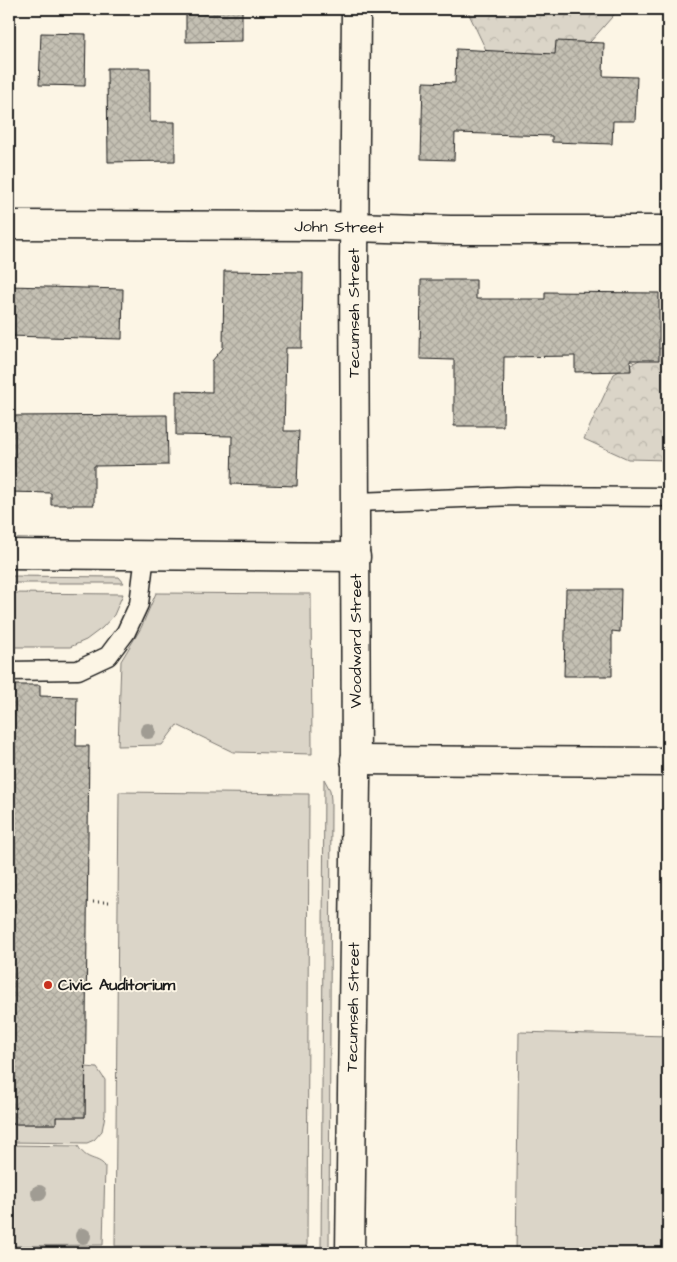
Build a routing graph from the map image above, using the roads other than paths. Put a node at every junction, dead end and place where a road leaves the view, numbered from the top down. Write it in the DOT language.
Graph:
graph roads {
  1 [pos="356,9"];
  2 [pos="9,225"];
  3 [pos="354,227"];
  4 [pos="668,230"];
  5 [pos="668,497"];
  6 [pos="356,502"];
  7 [pos="9,554"];
  8 [pos="145,555"];
  9 [pos="356,557"];
  10 [pos="9,672"];
  11 [pos="355,760"];
  12 [pos="668,762"];
  13 [pos="350,1253"];
  1 -- 3 [label="street, Tecumseh Street"];
  2 -- 3 [label="street, John Street"];
  3 -- 4 [label="street, John Street"];
  3 -- 6 [label="street, Tecumseh Street"];
  5 -- 6 [label="lane"];
  6 -- 9 [label="street, Tecumseh Street"];
  7 -- 8 [label="street, Woodward Street"];
  8 -- 9 [label="street, Woodward Street"];
  8 -- 10 [label="lane"];
  9 -- 11 [label="street, Woodward Street"];
  11 -- 12 [label="street"];
  11 -- 13 [label="street, Tecumseh Street"];
}
